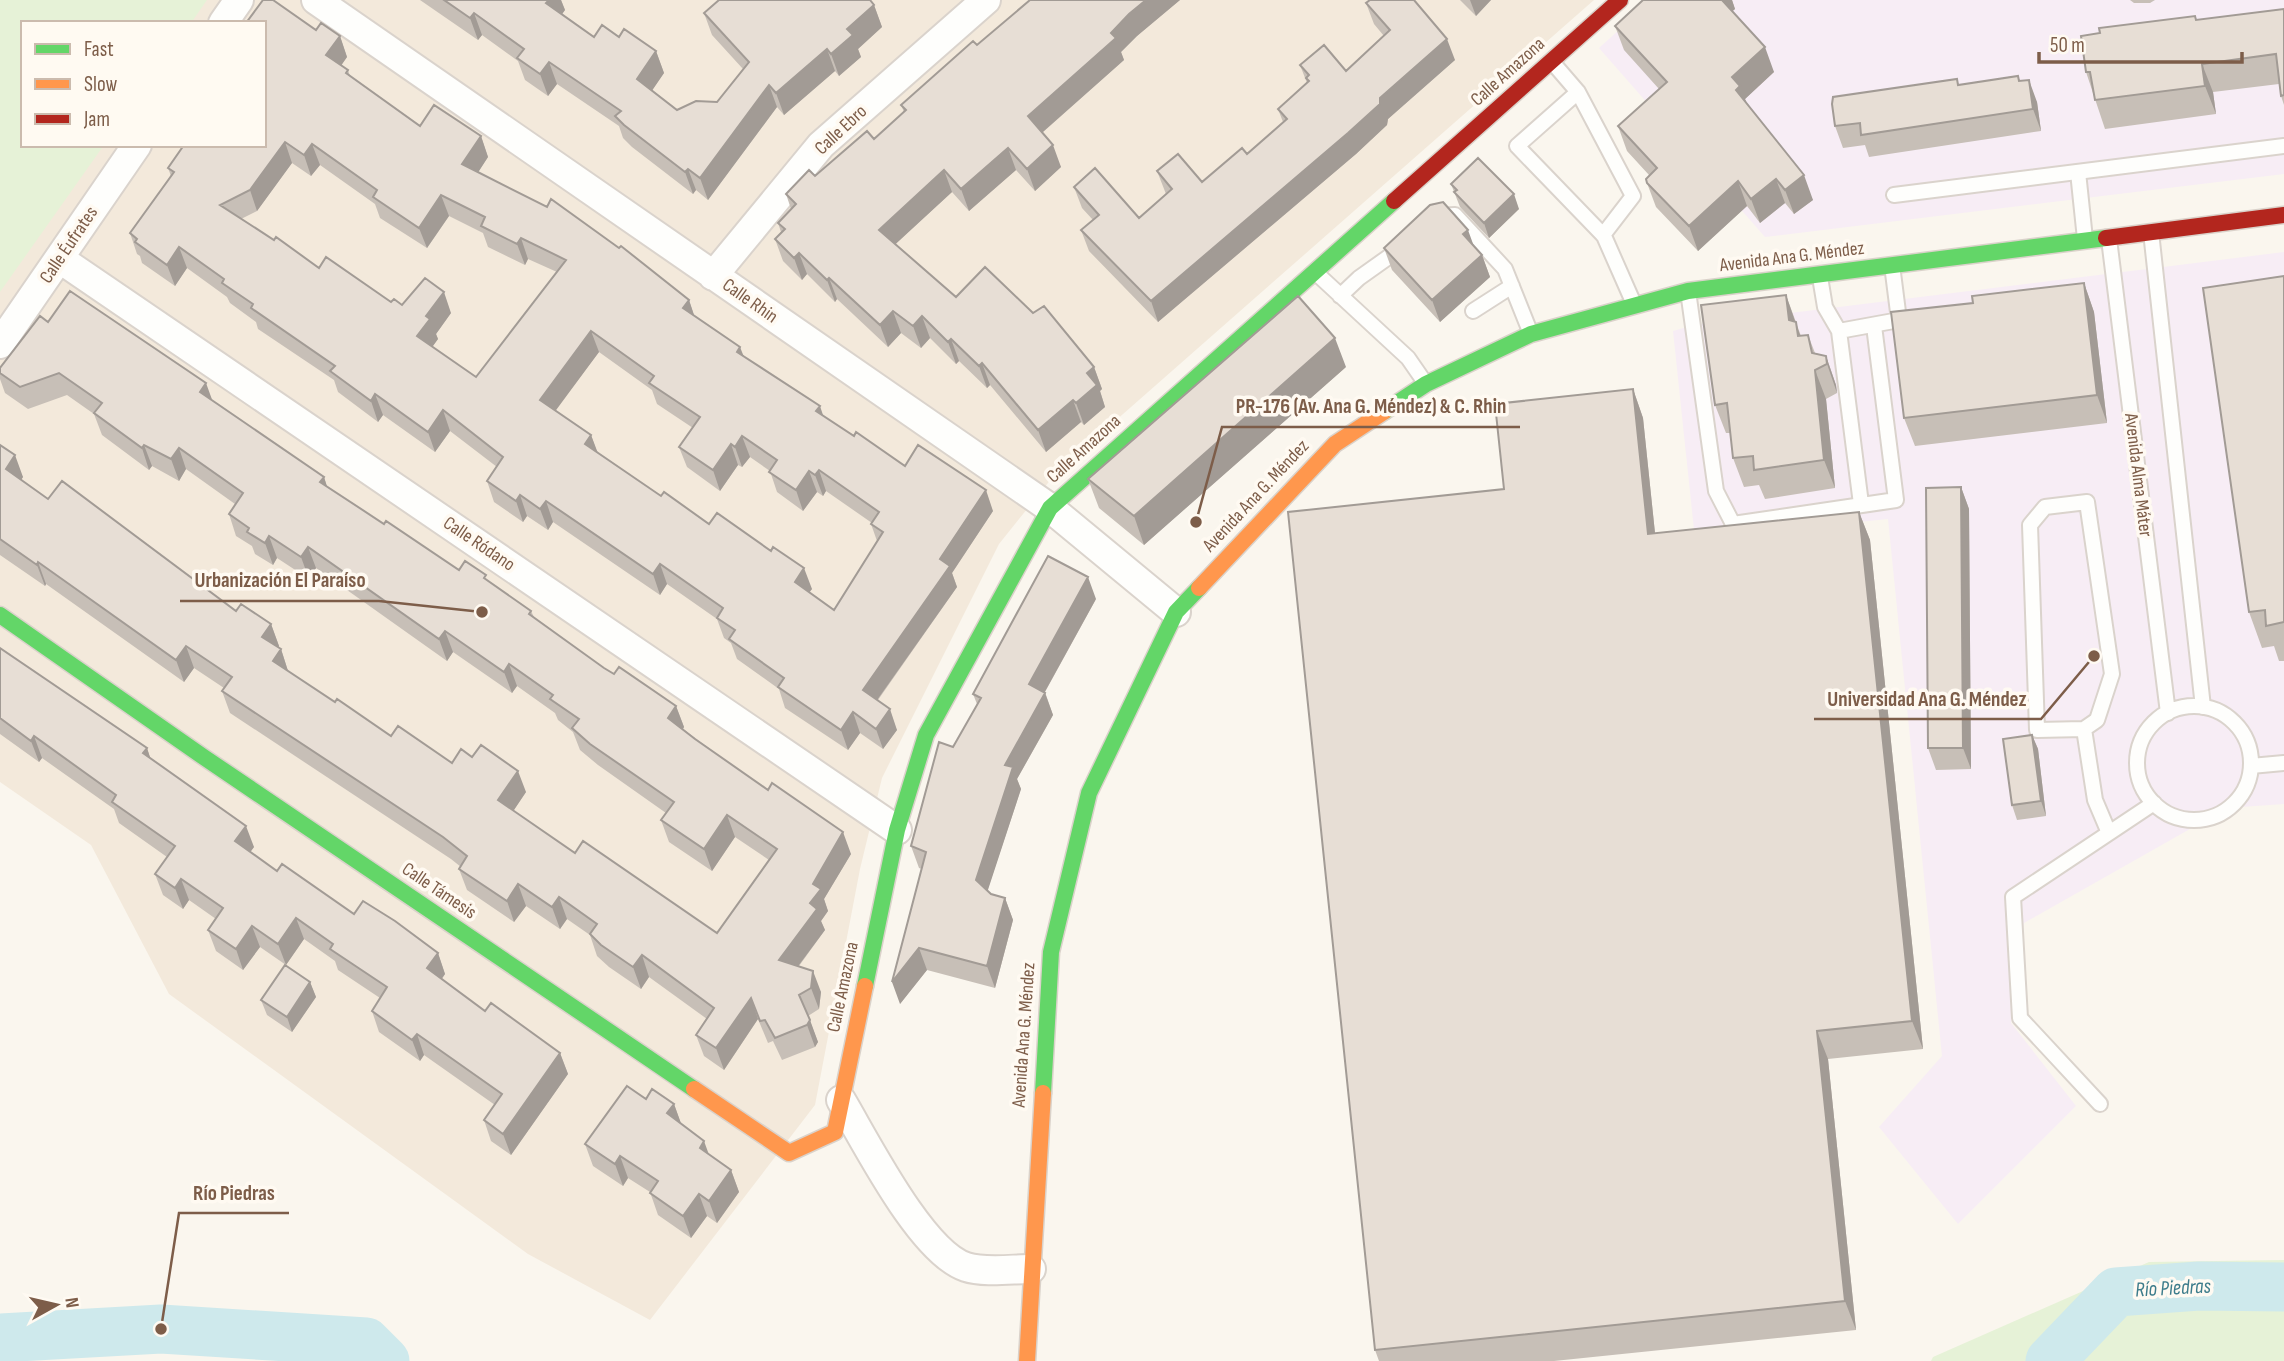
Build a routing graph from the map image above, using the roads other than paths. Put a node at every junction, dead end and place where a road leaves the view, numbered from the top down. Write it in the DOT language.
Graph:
graph roads {
  1 [pos="239,0"];
  2 [pos="316,0"];
  3 [pos="986,0"];
  4 [pos="1620,0"];
  5 [pos="224,21"];
  6 [pos="1551,62"];
  7 [pos="1578,92"];
  8 [pos="2284,146"];
  9 [pos="136,147"];
  10 [pos="2078,172"];
  11 [pos="1894,195"];
  12 [pos="2284,215"];
  13 [pos="1425,226"];
  14 [pos="2151,232"];
  15 [pos="1603,235"];
  16 [pos="2109,237"];
  17 [pos="2085,240"];
  18 [pos="1398,251"];
  19 [pos="60,259"];
  20 [pos="1892,265"];
  21 [pos="1314,271"];
  22 [pos="713,276"];
  23 [pos="1820,276"];
  24 [pos="1512,286"];
  25 [pos="1688,291"];
  26 [pos="1340,296"];
  27 [pos="1635,305"];
  28 [pos="1473,311"];
  29 [pos="1874,326"];
  30 [pos="1839,331"];
  31 [pos="1531,334"];
  32 [pos="0,344"];
  33 [pos="1426,384"];
  34 [pos="1861,504"];
  35 [pos="1050,508"];
  36 [pos="1176,612"];
  37 [pos="0,615"];
  38 [pos="2203,707"];
  39 [pos="2168,713"];
  40 [pos="2084,729"];
  41 [pos="2284,763"];
  42 [pos="2251,766"];
  43 [pos="2154,803"];
  44 [pos="897,830"];
  45 [pos="2109,834"];
  46 [pos="841,1100"];
  47 [pos="2099,1104"];
  48 [pos="1031,1269"];
  49 [pos="1027,1361"];
  1 -- 5 [label="street"];
  2 -- 22 [label="street, Calle Rhin"];
  3 -- 22 [label="street, Calle Ebro"];
  4 -- 6 [label="street, Calle Amazona"];
  6 -- 7 [label="lane"];
  6 -- 21 [label="street, Calle Amazona"];
  7 -- 15 [label="lane"];
  7 -- 15 [label="lane"];
  8 -- 10 [label="lane"];
  9 -- 19 [label="street, Calle Éufrates"];
  10 -- 11 [label="lane"];
  10 -- 17 [label="lane"];
  12 -- 14 [label="street, Avenida Ana G. Méndez"];
  13 -- 24 [label="lane"];
  14 -- 16 [label="street, Avenida Ana G. Méndez"];
  14 -- 38 [label="lane, Avenida Alma Máter"];
  15 -- 27 [label="lane"];
  16 -- 17 [label="street, Avenida Ana G. Méndez"];
  16 -- 39 [label="lane, Avenida Alma Máter"];
  17 -- 20 [label="street, Avenida Ana G. Méndez"];
  18 -- 26 [label="lane"];
  19 -- 32 [label="street, Calle Éufrates"];
  19 -- 44 [label="street, Calle Ródano"];
  20 -- 23 [label="street, Avenida Ana G. Méndez"];
  20 -- 29 [label="lane"];
  21 -- 26 [label="lane"];
  21 -- 35 [label="street, Calle Amazona"];
  22 -- 35 [label="street, Calle Rhin"];
  23 -- 25 [label="street, Avenida Ana G. Méndez"];
  23 -- 30 [label="lane"];
  24 -- 28 [label="lane"];
  24 -- 31 [label="lane"];
  25 -- 27 [label="street, Avenida Ana G. Méndez"];
  25 -- 34 [label="lane"];
  26 -- 33 [label="lane"];
  27 -- 31 [label="street, Avenida Ana G. Méndez"];
  29 -- 30 [label="lane"];
  29 -- 34 [label="lane"];
  30 -- 34 [label="lane"];
  31 -- 33 [label="street, Avenida Ana G. Méndez"];
  33 -- 36 [label="street, Avenida Ana G. Méndez"];
  35 -- 36 [label="street, Calle Rhin"];
  35 -- 44 [label="street, Calle Amazona"];
  36 -- 48 [label="street, Avenida Ana G. Méndez"];
  37 -- 46 [label="street, Calle Támesis"];
  38 -- 39 [label="lane"];
  38 -- 42 [label="lane"];
  39 -- 43 [label="lane"];
  40 -- 40 [label="lane"];
  40 -- 45 [label="lane"];
  41 -- 42 [label="lane"];
  42 -- 43 [label="lane"];
  43 -- 45 [label="lane"];
  44 -- 46 [label="street, Calle Amazona"];
  45 -- 47 [label="lane"];
  46 -- 48 [label="street"];
  48 -- 49 [label="street, Avenida Ana G. Méndez"];
}
